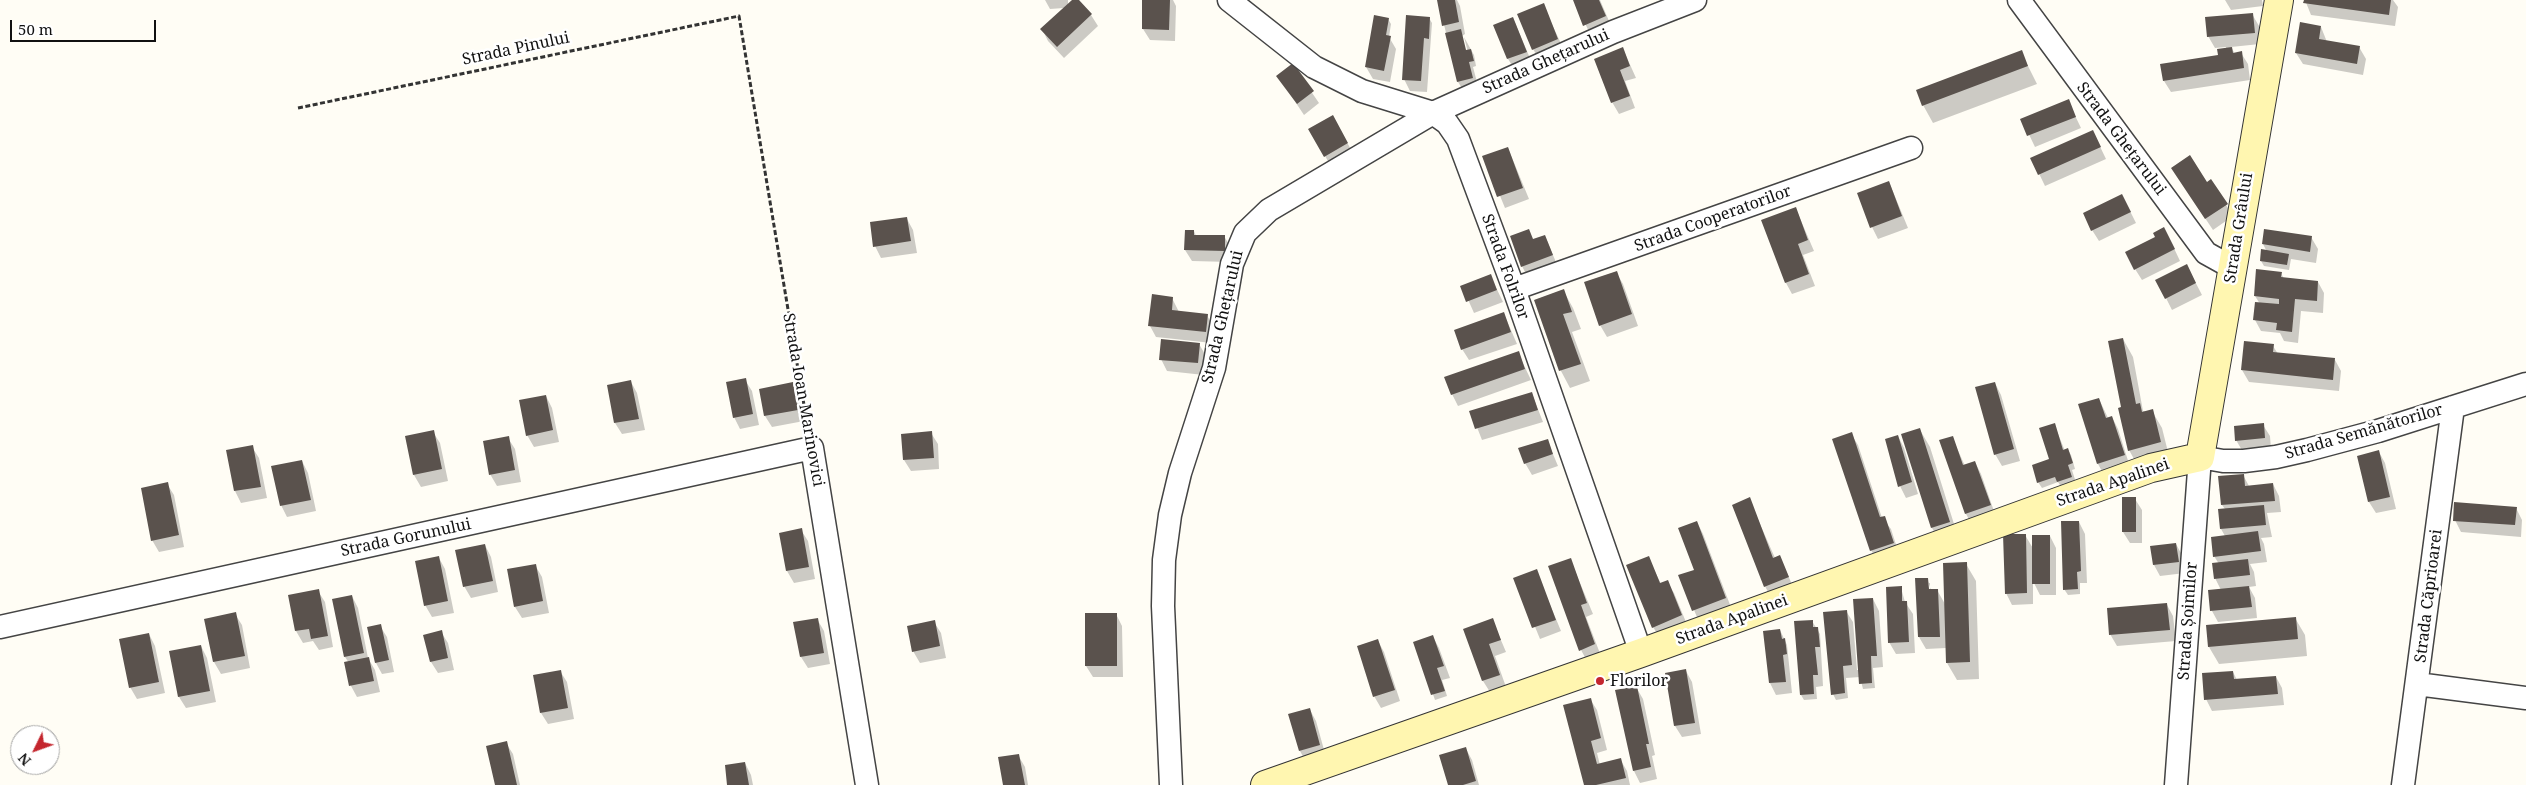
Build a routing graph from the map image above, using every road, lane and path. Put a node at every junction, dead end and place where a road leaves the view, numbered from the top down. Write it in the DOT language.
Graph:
graph roads {
  1 [pos="1229,0"];
  2 [pos="1695,0"];
  3 [pos="2019,0"];
  4 [pos="2279,0"];
  5 [pos="739,16"];
  6 [pos="298,108"];
  7 [pos="1433,113"];
  8 [pos="1912,148"];
  9 [pos="2233,268"];
  10 [pos="1514,289"];
  11 [pos="2526,384"];
  12 [pos="2453,407"];
  13 [pos="812,448"];
  14 [pos="2200,457"];
  15 [pos="0,627"];
  16 [pos="1642,653"];
  17 [pos="2417,684"];
  18 [pos="2526,698"];
  19 [pos="867,785"];
  20 [pos="1171,785"];
  21 [pos="1265,785"];
  22 [pos="2176,785"];
  23 [pos="2403,785"];
  1 -- 7 [label="street, Strada Folrilor"];
  2 -- 7 [label="street, Strada Ghețarului"];
  3 -- 9 [label="street, Strada Ghețarului"];
  4 -- 9 [label="street, Strada Grâului"];
  5 -- 6 [label="path, Strada Pinului"];
  5 -- 13 [label="path, Strada Ioan Marinovici"];
  7 -- 10 [label="street, Strada Folrilor"];
  7 -- 20 [label="street, Strada Ghețarului"];
  8 -- 10 [label="street, Strada Cooperatorilor"];
  9 -- 14 [label="street, Strada Grâului"];
  10 -- 16 [label="street, Strada Folrilor"];
  11 -- 12 [label="street, Strada Semănătorilor"];
  12 -- 14 [label="street, Strada Semănătorilor"];
  12 -- 17 [label="street, Strada Căprioarei"];
  13 -- 15 [label="street, Strada Gorunului"];
  13 -- 19 [label="street, Strada Ioan Marinovici"];
  14 -- 16 [label="street, Strada Apalinei"];
  14 -- 22 [label="street, Strada Șoimilor"];
  16 -- 21 [label="street, Strada Apalinei"];
  17 -- 18 [label="street"];
  17 -- 23 [label="street, Strada Căprioarei"];
}
